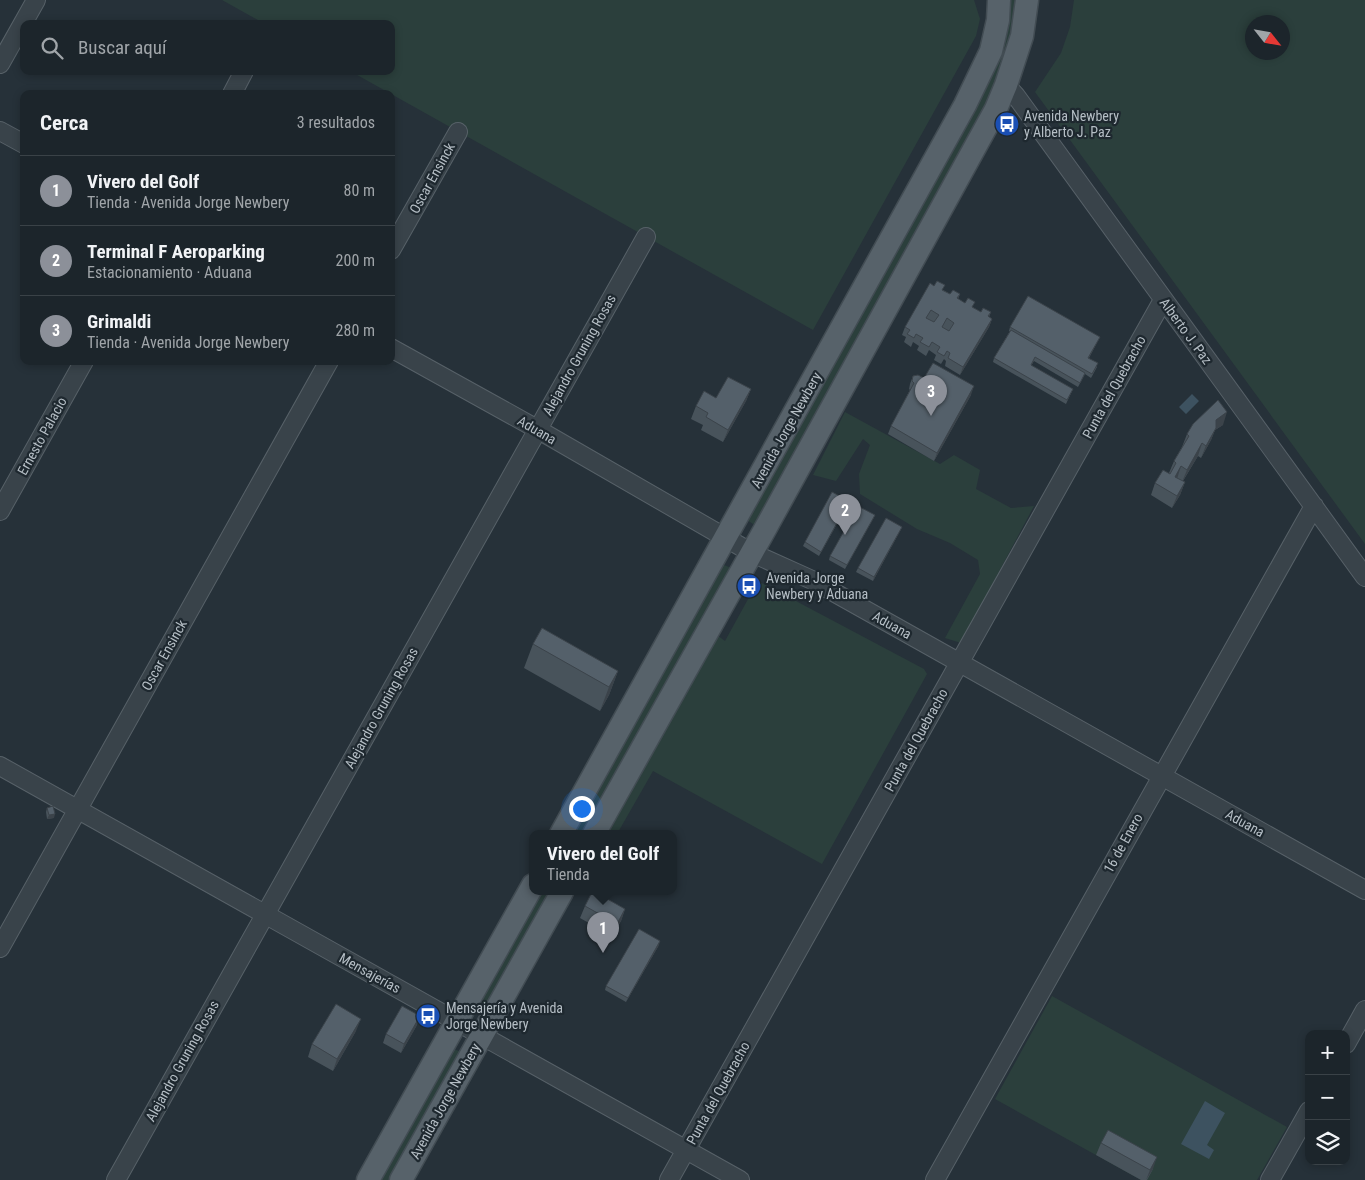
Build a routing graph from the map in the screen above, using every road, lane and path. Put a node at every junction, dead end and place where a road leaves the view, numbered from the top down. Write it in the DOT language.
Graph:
graph roads {
  1 [pos="36,0"];
  2 [pos="1026,0"];
  3 [pos="998,10"];
  4 [pos="25,20"];
  5 [pos="20,28"];
  6 [pos="0,64"];
  7 [pos="242,75"];
  8 [pos="1006,85"];
  9 [pos="234,90"];
  10 [pos="0,131"];
  11 [pos="458,132"];
  12 [pos="20,142"];
  13 [pos="646,237"];
  14 [pos="395,243"];
  15 [pos="1163,300"];
  16 [pos="395,350"];
  17 [pos="82,365"];
  18 [pos="327,365"];
  19 [pos="538,429"];
  20 [pos="1314,506"];
  21 [pos="0,511"];
  22 [pos="726,538"];
  23 [pos="752,553"];
  24 [pos="1365,576"];
  25 [pos="959,662"];
  26 [pos="0,766"];
  27 [pos="1161,776"];
  28 [pos="78,809"];
  29 [pos="563,830"];
  30 [pos="596,830"];
  31 [pos="1365,890"];
  32 [pos="529,892"];
  33 [pos="560,895"];
  34 [pos="265,914"];
  35 [pos="0,948"];
  36 [pos="1365,1010"];
  37 [pos="457,1021"];
  38 [pos="482,1036"];
  39 [pos="1350,1037"];
  40 [pos="1305,1118"];
  41 [pos="686,1150"];
  42 [pos="116,1180"];
  43 [pos="368,1180"];
  44 [pos="402,1180"];
  45 [pos="669,1180"];
  46 [pos="740,1180"];
  47 [pos="935,1180"];
  48 [pos="1270,1180"];
  1 -- 4 [label="street"];
  2 -- 8 [label="main road, Avenida Jorge Newbery"];
  3 -- 22 [label="main road, Avenida Jorge Newbery"];
  5 -- 6 [label="street"];
  7 -- 9 [label="street"];
  8 -- 15 [label="street, Alberto J. Paz"];
  8 -- 23 [label="main road, Avenida Jorge Newbery"];
  10 -- 12 [label="street"];
  11 -- 14 [label="street, Oscar Ensinck"];
  13 -- 19 [label="street, Alejandro Gruning Rosas"];
  15 -- 20 [label="street, Alberto J. Paz"];
  15 -- 25 [label="street, Punta del Quebracho"];
  16 -- 19 [label="street, Aduana"];
  17 -- 21 [label="street, Ernesto Palacio"];
  18 -- 28 [label="street, Oscar Ensinck"];
  19 -- 22 [label="street, Aduana"];
  19 -- 34 [label="street, Alejandro Gruning Rosas"];
  20 -- 24 [label="street, Alberto J. Paz"];
  20 -- 27 [label="street, 16 de Enero"];
  22 -- 23 [label="street, Aduana"];
  22 -- 29 [label="main road, Avenida Jorge Newbery"];
  23 -- 25 [label="street, Aduana"];
  23 -- 30 [label="main road, Avenida Jorge Newbery"];
  25 -- 27 [label="street, Aduana"];
  25 -- 41 [label="street, Punta del Quebracho"];
  26 -- 28 [label="street, Mensajerías"];
  27 -- 31 [label="street, Aduana"];
  27 -- 47 [label="street, 16 de Enero"];
  28 -- 34 [label="street, Mensajerías"];
  28 -- 35 [label="street, Oscar Ensinck"];
  32 -- 37 [label="main road, Avenida Jorge Newbery"];
  33 -- 38 [label="main road, Avenida Jorge Newbery"];
  34 -- 37 [label="street, Mensajerías"];
  34 -- 42 [label="street, Alejandro Gruning Rosas"];
  36 -- 39 [label="street"];
  37 -- 38 [label="street, Mensajerías"];
  37 -- 43 [label="main road, Avenida Jorge Newbery"];
  38 -- 41 [label="street, Mensajerías"];
  38 -- 44 [label="main road, Avenida Jorge Newbery"];
  40 -- 48 [label="street"];
  41 -- 45 [label="street, Punta del Quebracho"];
  41 -- 46 [label="street, Mensajerías"];
}
